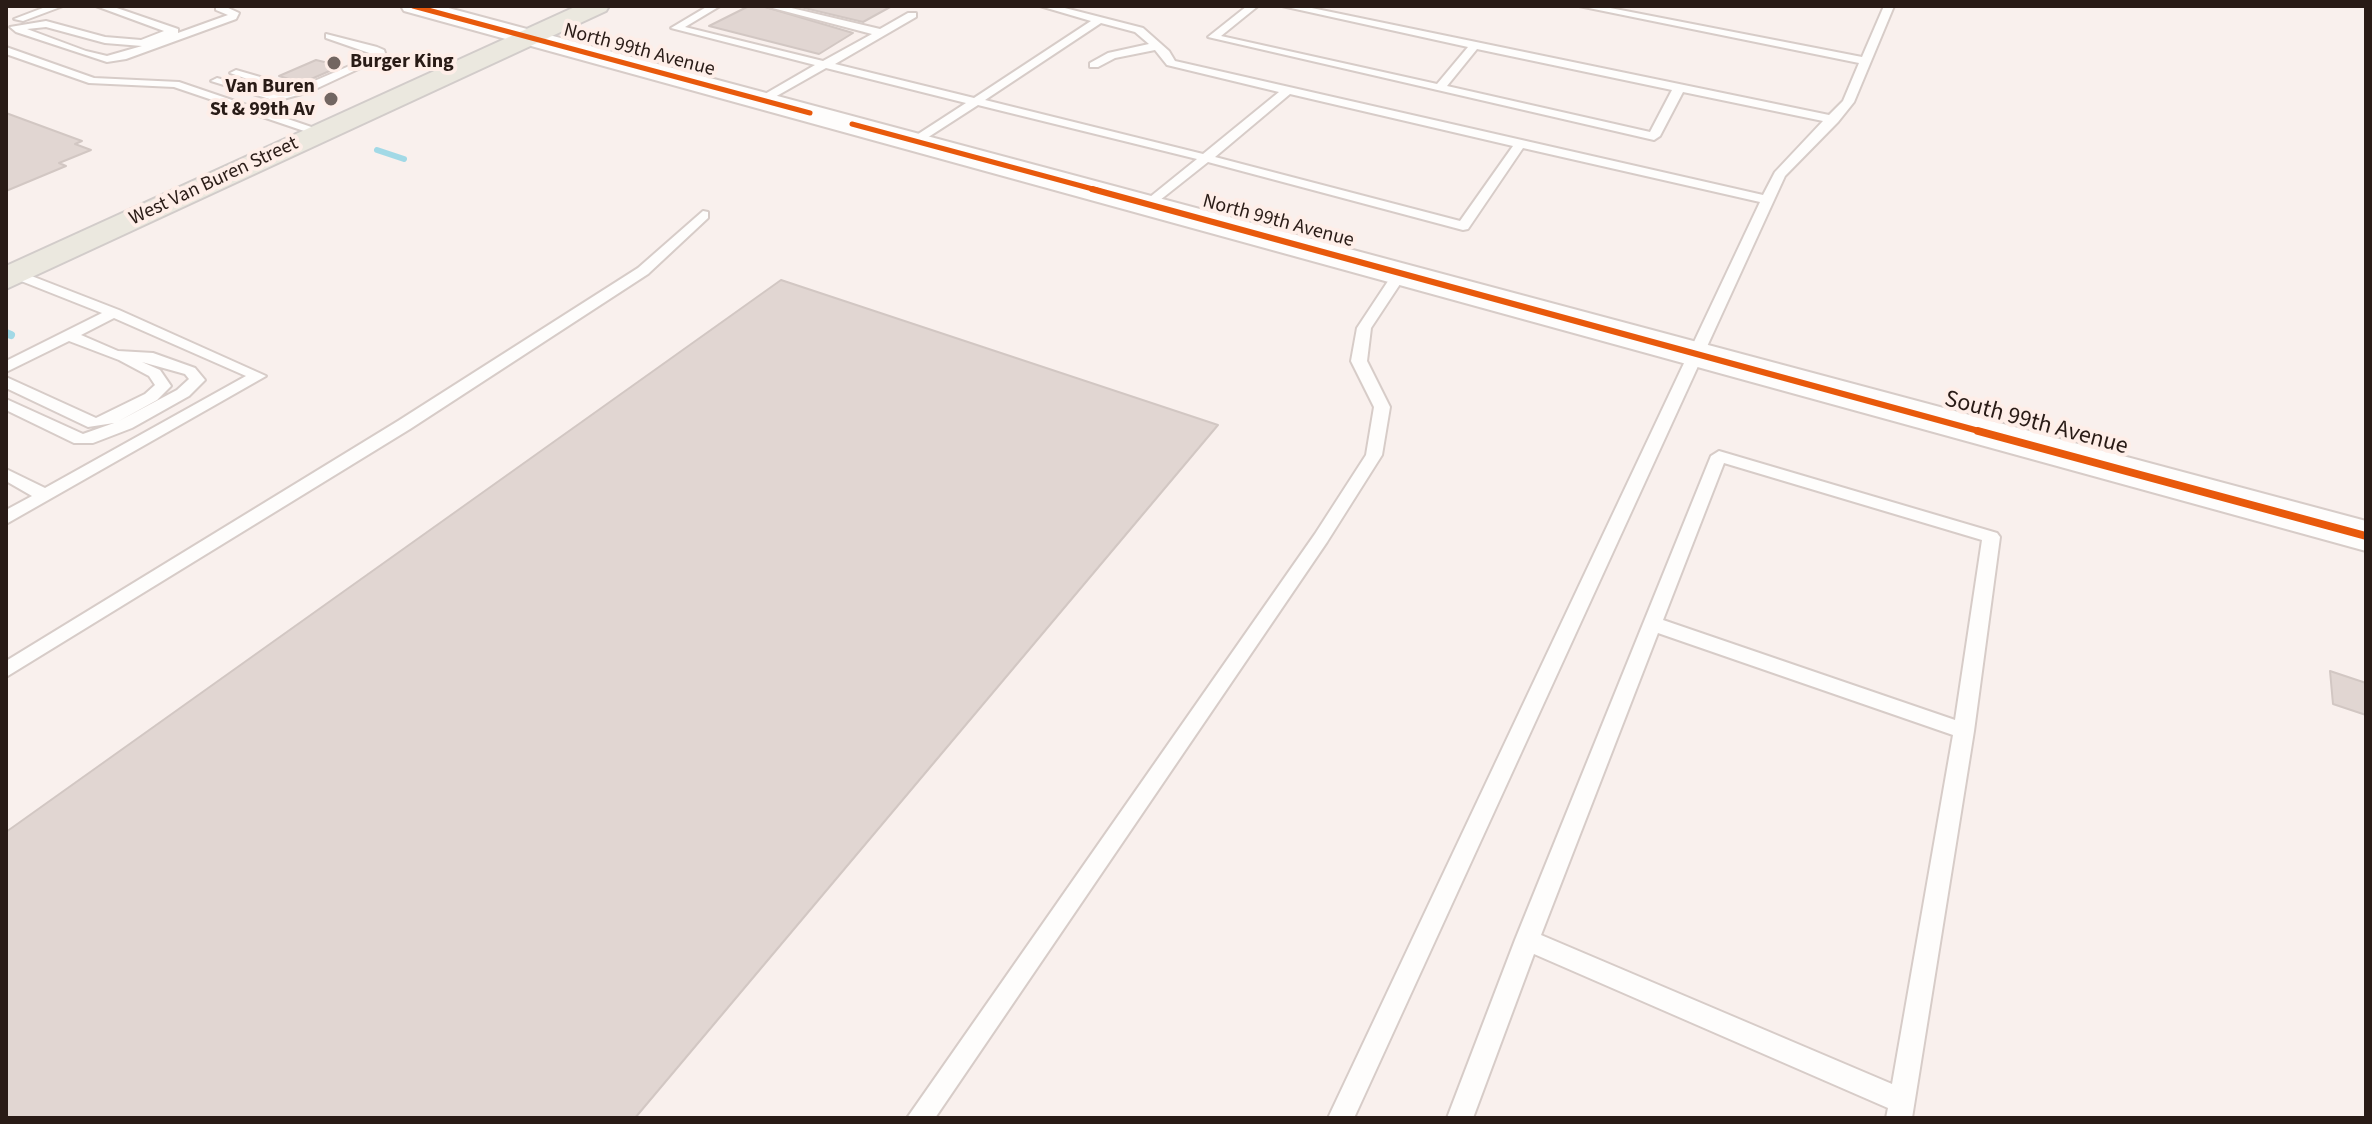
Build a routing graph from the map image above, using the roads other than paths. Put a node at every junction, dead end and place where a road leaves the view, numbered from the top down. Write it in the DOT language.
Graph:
graph roads {
  1 [pos="58,6"];
  2 [pos="101,6"];
  3 [pos="413,6"];
  4 [pos="597,6"];
  5 [pos="715,6"];
  6 [pos="1045,6"];
  7 [pos="1253,6"];
  8 [pos="1287,6"];
  9 [pos="1584,6"];
  10 [pos="1889,6"];
  11 [pos="220,8"];
  12 [pos="770,8"];
  13 [pos="912,15"];
  14 [pos="1101,19"];
  15 [pos="9,25"];
  16 [pos="174,31"];
  17 [pos="728,31"];
  18 [pos="881,33"];
  19 [pos="187,34"];
  20 [pos="330,36"];
  21 [pos="753,37"];
  22 [pos="526,38"];
  23 [pos="715,38"];
  24 [pos="776,43"];
  25 [pos="739,44"];
  26 [pos="1475,45"];
  27 [pos="1157,46"];
  28 [pos="797,48"];
  29 [pos="6,50"];
  30 [pos="763,50"];
  31 [pos="784,55"];
  32 [pos="1866,61"];
  33 [pos="1094,65"];
  34 [pos="825,66"];
  35 [pos="236,73"];
  36 [pos="217,81"];
  37 [pos="1439,88"];
  38 [pos="1679,88"];
  39 [pos="1288,90"];
  40 [pos="300,92"];
  41 [pos="762,100"];
  42 [pos="976,102"];
  43 [pos="1834,120"];
  44 [pos="320,132"];
  45 [pos="916,141"];
  46 [pos="1520,144"];
  47 [pos="1206,158"];
  48 [pos="1767,200"];
  49 [pos="1150,204"];
  50 [pos="703,215"];
  51 [pos="1401,272"];
  52 [pos="11,277"];
  53 [pos="114,313"];
  54 [pos="69,336"];
  55 [pos="1696,352"];
  56 [pos="115,355"];
  57 [pos="6,367"];
  58 [pos="6,382"];
  59 [pos="6,404"];
  60 [pos="6,474"];
  61 [pos="44,495"];
  62 [pos="6,518"];
  63 [pos="2366,536"];
  64 [pos="1653,624"];
  65 [pos="6,670"];
  66 [pos="1964,731"];
  67 [pos="1527,940"];
  68 [pos="1900,1109"];
  69 [pos="920,1118"];
  70 [pos="1341,1118"];
  71 [pos="1460,1118"];
  1 -- 15 [label="lane"];
  2 -- 16 [label="lane"];
  3 -- 22 [label="main road, North 99th Avenue"];
  4 -- 22 [label="main road, West Van Buren Street"];
  5 -- 23 [label="lane"];
  6 -- 14 [label="lane"];
  7 -- 37 [label="lane"];
  8 -- 26 [label="lane"];
  9 -- 32 [label="lane"];
  10 -- 32 [label="lane"];
  11 -- 19 [label="lane"];
  12 -- 18 [label="lane"];
  13 -- 18 [label="lane"];
  14 -- 27 [label="lane"];
  14 -- 42 [label="lane"];
  15 -- 16 [label="lane"];
  15 -- 19 [label="lane"];
  16 -- 19 [label="lane"];
  17 -- 23 [label="lane"];
  18 -- 34 [label="lane"];
  20 -- 40 [label="lane"];
  21 -- 25 [label="lane"];
  22 -- 41 [label="main road, North 99th Avenue"];
  22 -- 44 [label="main road, West Van Buren Street"];
  23 -- 25 [label="lane"];
  24 -- 30 [label="lane"];
  25 -- 30 [label="lane"];
  26 -- 37 [label="lane"];
  26 -- 38 [label="lane"];
  27 -- 33 [label="lane"];
  27 -- 39 [label="lane"];
  28 -- 31 [label="lane"];
  29 -- 44 [label="lane"];
  30 -- 31 [label="lane"];
  31 -- 34 [label="lane"];
  32 -- 43 [label="lane"];
  34 -- 41 [label="lane"];
  34 -- 42 [label="lane"];
  35 -- 40 [label="lane"];
  36 -- 40 [label="lane"];
  37 -- 38 [label="lane"];
  38 -- 43 [label="lane"];
  39 -- 46 [label="lane"];
  39 -- 47 [label="lane"];
  41 -- 45 [label="main road, North 99th Avenue"];
  42 -- 45 [label="lane"];
  42 -- 47 [label="lane"];
  43 -- 48 [label="lane"];
  44 -- 52 [label="main road, West Van Buren Street"];
  45 -- 49 [label="main road, North 99th Avenue"];
  46 -- 47 [label="lane"];
  46 -- 48 [label="lane"];
  47 -- 49 [label="lane"];
  48 -- 55 [label="lane"];
  49 -- 51 [label="main road, North 99th Avenue"];
  50 -- 65 [label="lane"];
  51 -- 55 [label="main road, North 99th Avenue"];
  51 -- 69 [label="lane"];
  52 -- 53 [label="lane"];
  53 -- 54 [label="lane"];
  53 -- 61 [label="lane"];
  54 -- 56 [label="lane"];
  54 -- 57 [label="lane"];
  55 -- 63 [label="main road, South 99th Avenue"];
  55 -- 70 [label="lane"];
  56 -- 58 [label="lane"];
  56 -- 59 [label="lane"];
  60 -- 61 [label="lane"];
  61 -- 62 [label="lane"];
  64 -- 66 [label="lane"];
  64 -- 66 [label="lane"];
  64 -- 67 [label="lane"];
  66 -- 68 [label="lane"];
  67 -- 68 [label="lane"];
  67 -- 71 [label="lane"];
}
